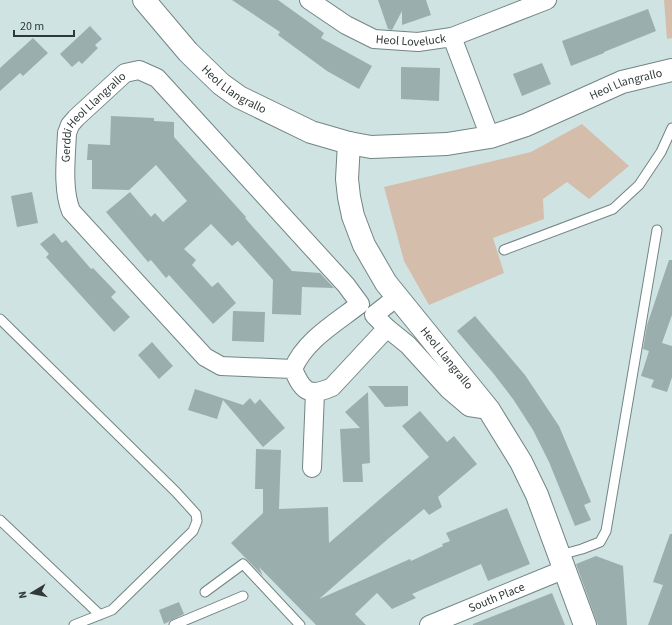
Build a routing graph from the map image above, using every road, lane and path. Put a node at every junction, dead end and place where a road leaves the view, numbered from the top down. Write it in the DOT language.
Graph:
graph roads {
  1 [pos="144,0"];
  2 [pos="309,0"];
  3 [pos="547,0"];
  4 [pos="452,37"];
  5 [pos="672,70"];
  6 [pos="672,128"];
  7 [pos="490,137"];
  8 [pos="349,143"];
  9 [pos="657,230"];
  10 [pos="504,250"];
  11 [pos="397,297"];
  12 [pos="367,310"];
  13 [pos="0,319"];
  14 [pos="387,328"];
  15 [pos="293,369"];
  16 [pos="315,392"];
  17 [pos="489,410"];
  18 [pos="312,468"];
  19 [pos="0,520"];
  20 [pos="561,563"];
  21 [pos="205,592"];
  22 [pos="243,596"];
  23 [pos="100,615"];
  24 [pos="448,621"];
  25 [pos="74,625"];
  26 [pos="174,625"];
  27 [pos="300,625"];
  28 [pos="429,625"];
  29 [pos="585,625"];
  1 -- 8 [label="street, Heol Llangrallo"];
  2 -- 4 [label="street, Heol Loveluck"];
  3 -- 4 [label="street, Heol Loveluck"];
  4 -- 7 [label="street, Heol Loveluck"];
  5 -- 7 [label="street, Heol Llangrallo"];
  6 -- 10 [label="lane"];
  7 -- 8 [label="street, Heol Llangrallo"];
  8 -- 11 [label="street, Heol Llangrallo"];
  9 -- 20 [label="lane"];
  11 -- 12 [label="street"];
  11 -- 17 [label="street, Heol Llangrallo"];
  12 -- 14 [label="street, Gerddi Heol Llangrallo"];
  12 -- 15 [label="street"];
  12 -- 15 [label="street, Gerddi Heol Llangrallo"];
  13 -- 23 [label="lane"];
  14 -- 16 [label="street"];
  14 -- 17 [label="street, Gerddi Heol Llangrallo"];
  15 -- 16 [label="street"];
  16 -- 18 [label="street"];
  17 -- 20 [label="street, Heol Llangrallo"];
  19 -- 23 [label="lane"];
  20 -- 24 [label="street, South Place"];
  20 -- 29 [label="street, Heol Llangrallo"];
  21 -- 27 [label="lane"];
  22 -- 26 [label="lane"];
  23 -- 25 [label="lane"];
  24 -- 28 [label="street, South Place"];
}
